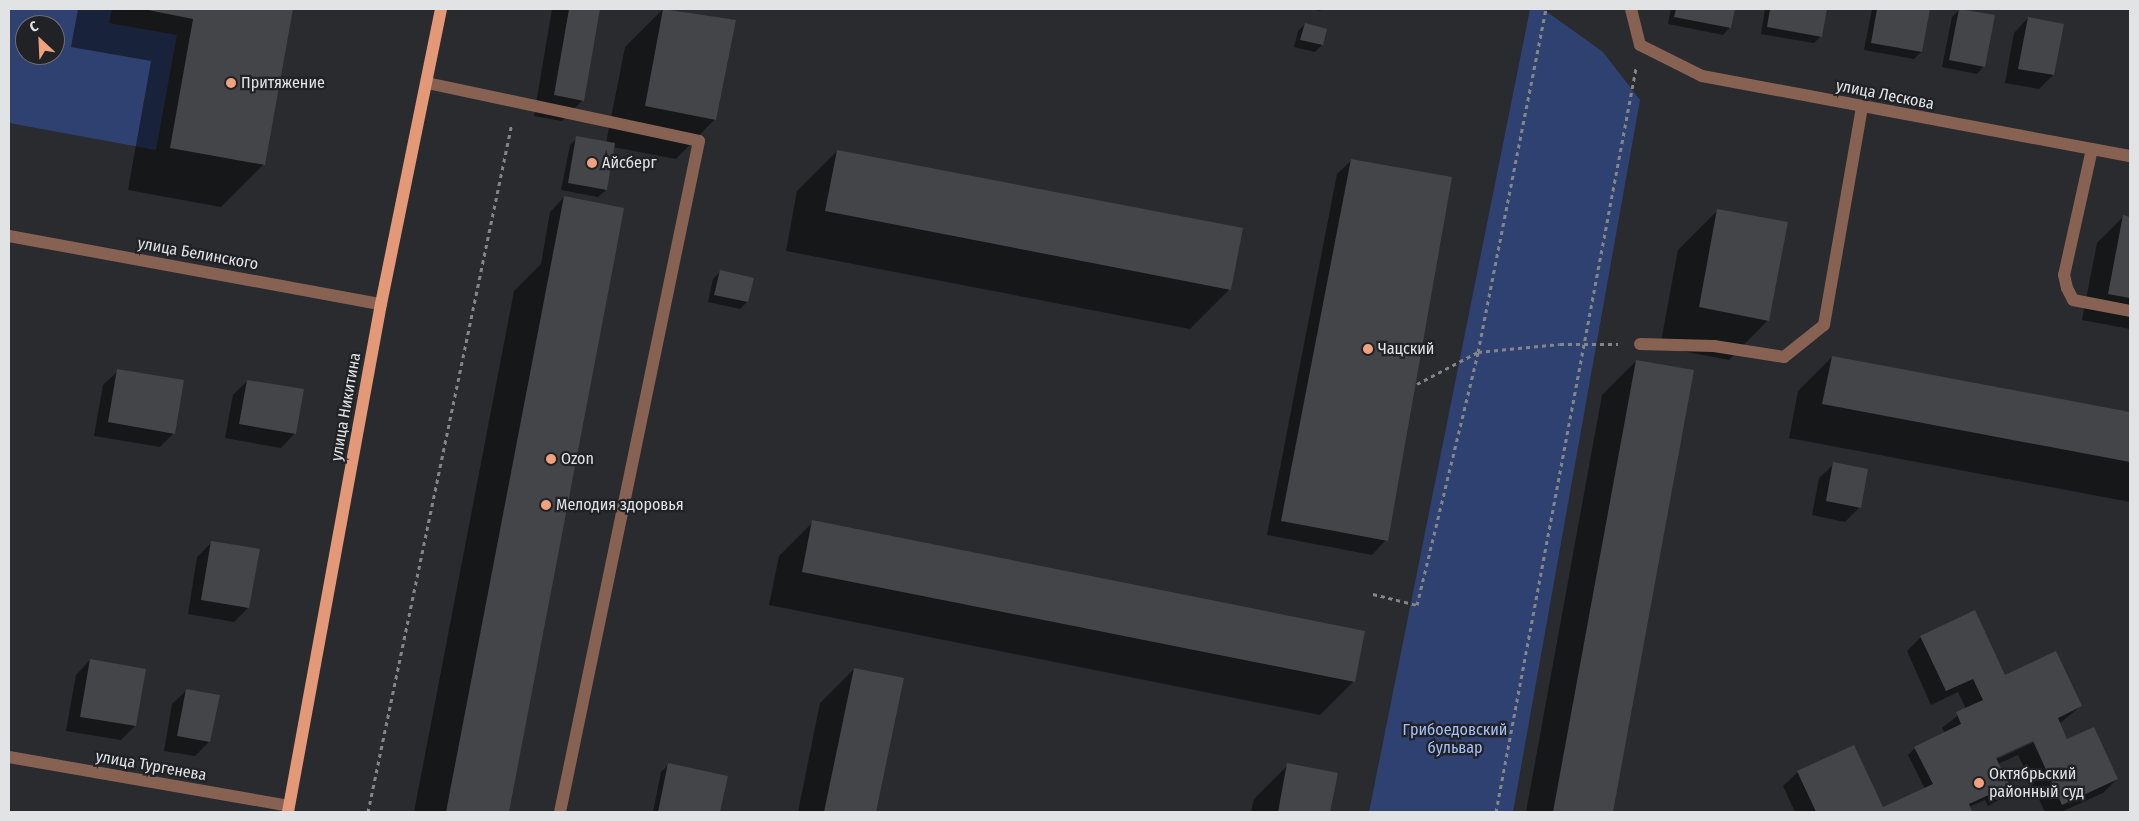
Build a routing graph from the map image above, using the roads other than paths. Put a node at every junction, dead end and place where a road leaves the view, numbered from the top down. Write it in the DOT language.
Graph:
graph roads {
  1 [pos="441,9"];
  2 [pos="1631,9"];
  3 [pos="427,83"];
  4 [pos="1862,108"];
  5 [pos="2092,149"];
  6 [pos="2130,156"];
  7 [pos="9,236"];
  8 [pos="381,304"];
  9 [pos="2130,311"];
  10 [pos="1640,344"];
  11 [pos="9,757"];
  12 [pos="288,809"];
  13 [pos="560,812"];
  1 -- 3 [label="main road, улица Никитина"];
  2 -- 4 [label="street, улица Лескова"];
  3 -- 8 [label="main road, улица Никитина"];
  3 -- 13 [label="street"];
  4 -- 5 [label="street, улица Лескова"];
  4 -- 10 [label="street"];
  5 -- 6 [label="street, улица Лескова"];
  5 -- 9 [label="street"];
  7 -- 8 [label="street, улица Белинского"];
  8 -- 12 [label="main road, улица Никитина"];
  11 -- 12 [label="street, улица Тургенева"];
}
